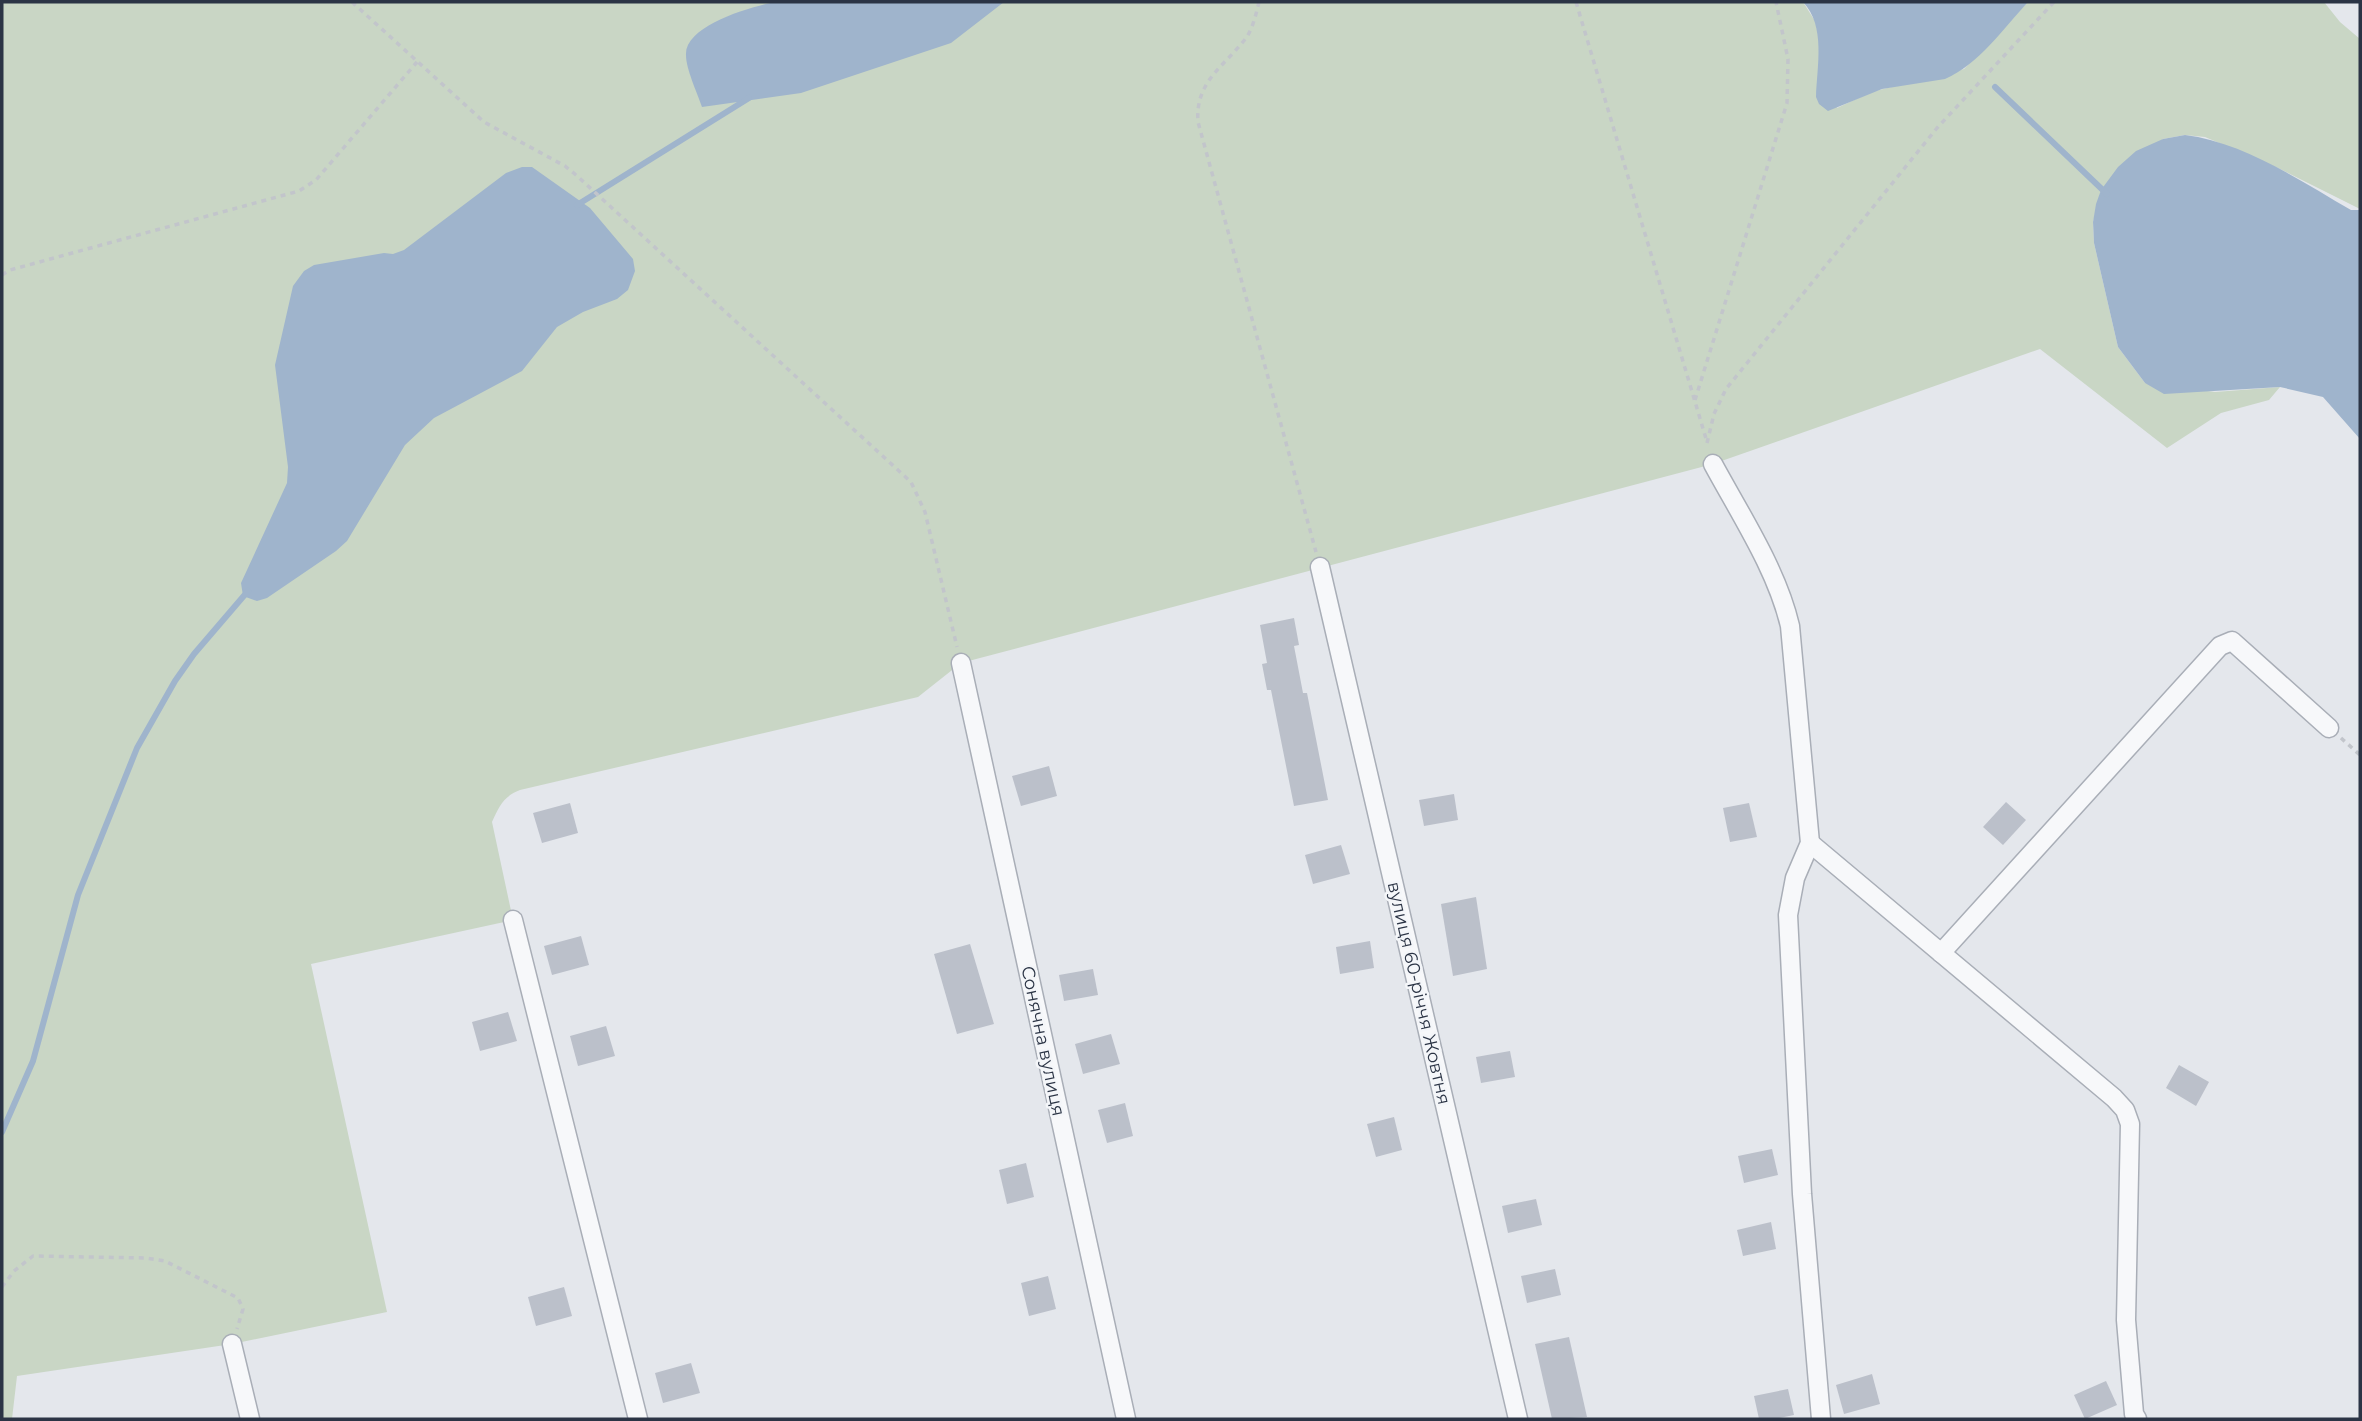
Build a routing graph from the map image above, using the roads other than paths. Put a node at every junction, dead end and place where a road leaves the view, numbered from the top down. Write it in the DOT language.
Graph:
graph roads {
  1 [pos="1713,464"];
  2 [pos="1320,567"];
  3 [pos="961,663"];
  4 [pos="2329,728"];
  5 [pos="1810,843"];
  6 [pos="513,920"];
  7 [pos="1941,953"];
  8 [pos="232,1344"];
  9 [pos="250,1419"];
  10 [pos="638,1419"];
  11 [pos="1126,1419"];
  12 [pos="1518,1419"];
  13 [pos="1821,1419"];
  14 [pos="2137,1419"];
  1 -- 5 [label="street"];
  2 -- 12 [label="street, вулиця 60-річчя Жовтня"];
  3 -- 11 [label="street, Сонячна вулиця"];
  4 -- 7 [label="street"];
  5 -- 7 [label="street"];
  5 -- 13 [label="street"];
  6 -- 10 [label="street"];
  7 -- 14 [label="street"];
  8 -- 9 [label="street"];
}
